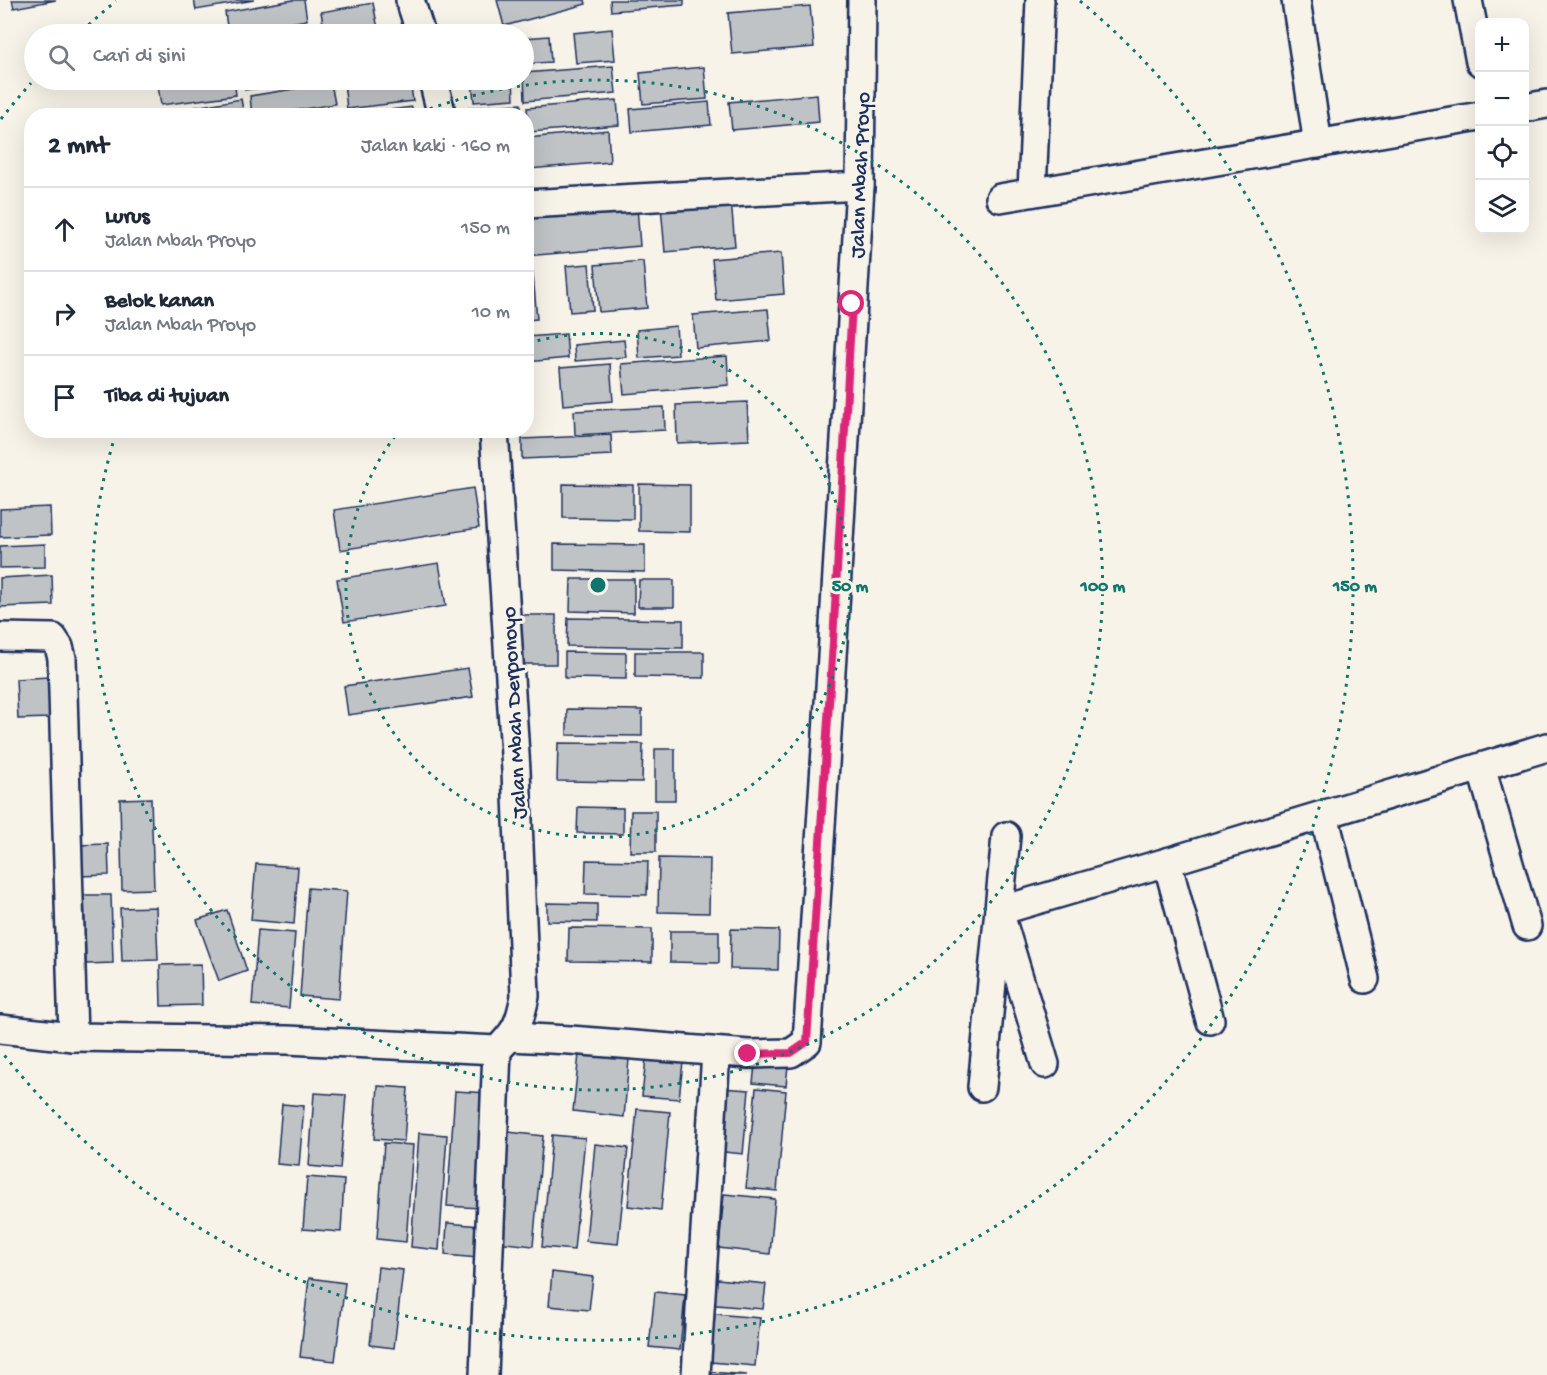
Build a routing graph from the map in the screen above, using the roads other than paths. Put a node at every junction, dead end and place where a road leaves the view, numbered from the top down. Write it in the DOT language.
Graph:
graph roads {
  1 [pos="410,0"];
  2 [pos="862,0"];
  3 [pos="1041,0"];
  4 [pos="1296,0"];
  5 [pos="1468,0"];
  6 [pos="418,24"];
  7 [pos="1475,39"];
  8 [pos="436,90"];
  9 [pos="1547,104"];
  10 [pos="1529,107"];
  11 [pos="440,108"];
  12 [pos="1475,117"];
  13 [pos="1318,144"];
  14 [pos="860,186"];
  15 [pos="1032,192"];
  16 [pos="999,198"];
  17 [pos="534,204"];
  18 [pos="495,438"];
  19 [pos="0,637"];
  20 [pos="1547,747"];
  21 [pos="1481,767"];
  22 [pos="1324,815"];
  23 [pos="1006,836"];
  24 [pos="1167,862"];
  25 [pos="999,912"];
  26 [pos="1527,926"];
  27 [pos="1365,978"];
  28 [pos="1210,1020"];
  29 [pos="0,1029"];
  30 [pos="73,1036"];
  31 [pos="504,1044"];
  32 [pos="716,1052"];
  33 [pos="1045,1064"];
  34 [pos="982,1088"];
  35 [pos="484,1375"];
  36 [pos="696,1375"];
  1 -- 6 [label="street"];
  2 -- 14 [label="street, Jalan Mbah Proyo"];
  3 -- 15 [label="street"];
  4 -- 13 [label="street"];
  5 -- 7 [label="street"];
  8 -- 11 [label="street"];
  9 -- 10 [label="street"];
  12 -- 13 [label="street"];
  13 -- 15 [label="street"];
  14 -- 17 [label="street"];
  14 -- 32 [label="street, Jalan Mbah Proyo"];
  15 -- 16 [label="street"];
  18 -- 31 [label="street, Jalan Mbah Derponoyo"];
  19 -- 30 [label="street"];
  20 -- 21 [label="street"];
  21 -- 22 [label="street"];
  21 -- 26 [label="street"];
  22 -- 24 [label="street"];
  22 -- 27 [label="street"];
  23 -- 25 [label="street"];
  24 -- 25 [label="street"];
  24 -- 28 [label="street"];
  25 -- 33 [label="street"];
  25 -- 34 [label="street"];
  29 -- 30 [label="street"];
  30 -- 31 [label="street"];
  31 -- 32 [label="street"];
  31 -- 35 [label="street"];
  32 -- 36 [label="street"];
}
